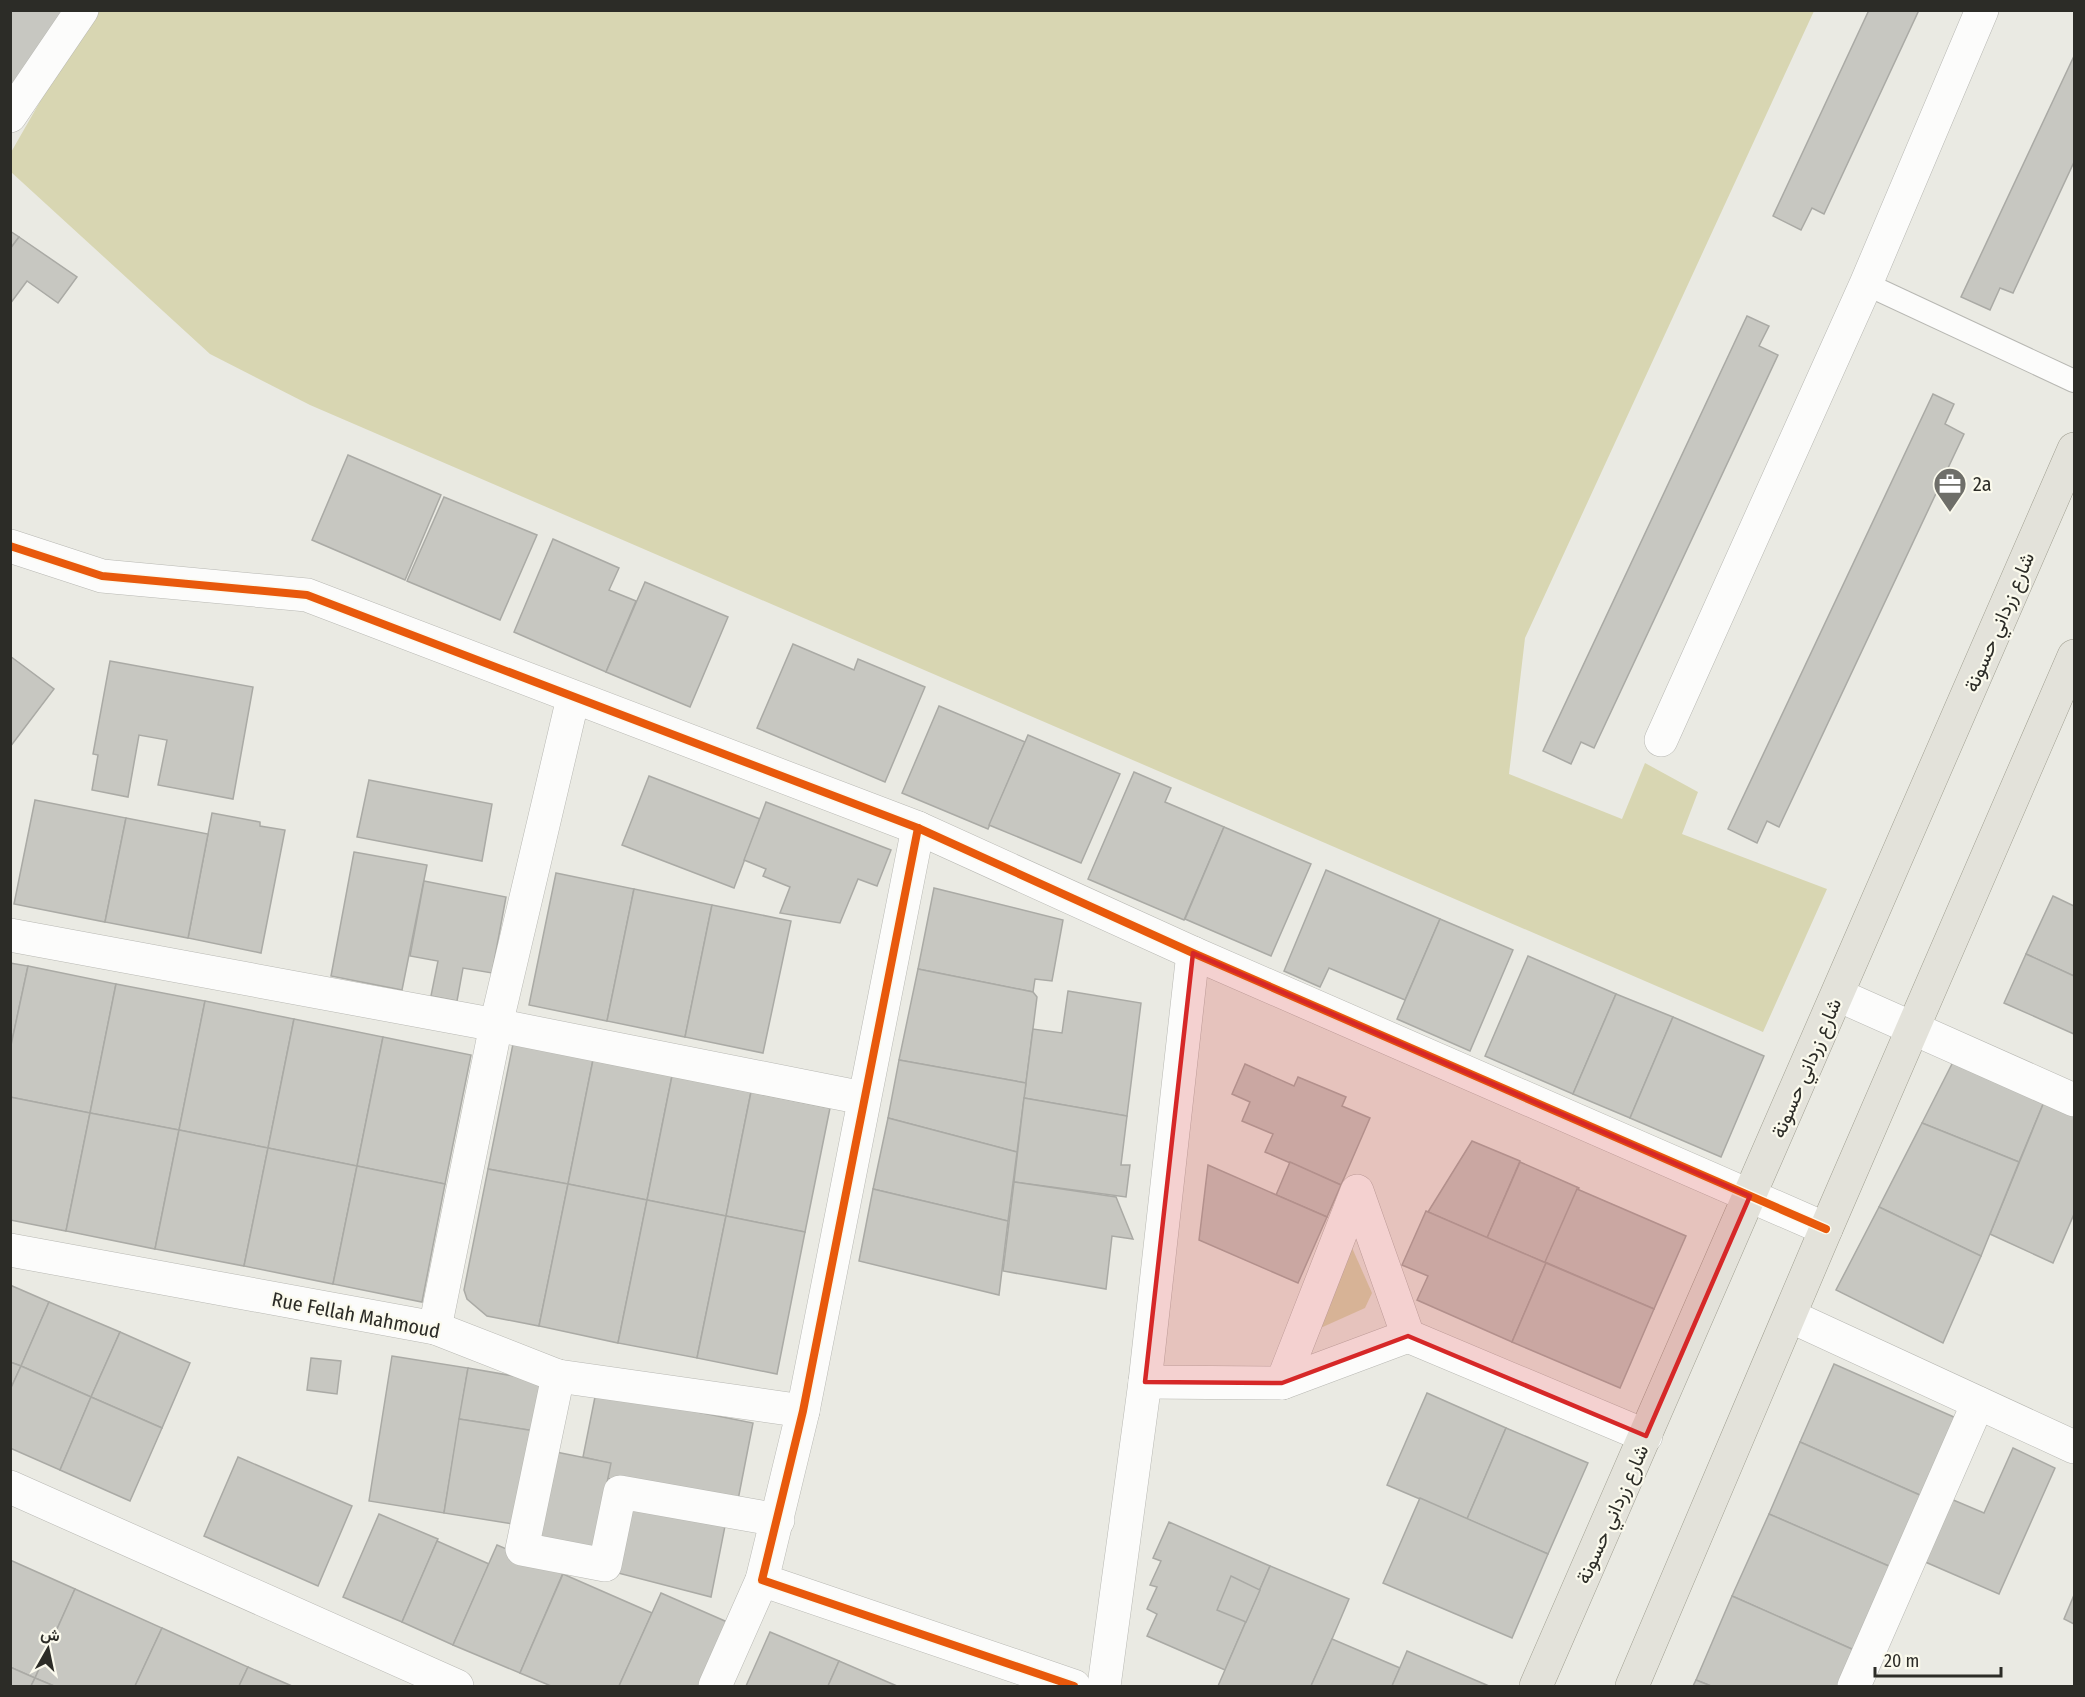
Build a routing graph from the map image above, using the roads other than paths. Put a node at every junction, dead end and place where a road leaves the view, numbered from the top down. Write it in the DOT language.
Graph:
graph roads {
  1 [pos="82,10"];
  2 [pos="1982,10"];
  3 [pos="10,116"];
  4 [pos="1866,284"];
  5 [pos="2074,381"];
  6 [pos="2074,449"];
  7 [pos="10,546"];
  8 [pos="2074,656"];
  9 [pos="573,698"];
  10 [pos="1661,740"];
  11 [pos="918,828"];
  12 [pos="10,935"];
  13 [pos="1193,953"];
  14 [pos="1838,994"];
  15 [pos="496,1025"];
  16 [pos="1913,1027"];
  17 [pos="863,1098"];
  18 [pos="2074,1100"];
  19 [pos="1750,1196"];
  20 [pos="1826,1229"];
  21 [pos="10,1250"];
  22 [pos="1790,1316"];
  23 [pos="435,1328"];
  24 [pos="1408,1336"];
  25 [pos="558,1376"];
  26 [pos="1145,1382"];
  27 [pos="1282,1383"];
  28 [pos="1978,1403"];
  29 [pos="803,1411"];
  30 [pos="1646,1436"];
  31 [pos="2074,1447"];
  32 [pos="10,1487"];
  33 [pos="778,1520"];
  34 [pos="762,1580"];
  35 [pos="457,1686"];
  36 [pos="715,1686"];
  37 [pos="1074,1686"];
  38 [pos="1104,1686"];
  39 [pos="1536,1686"];
  40 [pos="1632,1686"];
  41 [pos="1854,1686"];
  1 -- 3 [label="street"];
  2 -- 4 [label="street"];
  4 -- 5 [label="lane"];
  4 -- 10 [label="street"];
  6 -- 14 [label="main road, شارع زرداني حسونة"];
  7 -- 9 [label="street"];
  8 -- 16 [label="main road"];
  9 -- 11 [label="street"];
  9 -- 15 [label="street"];
  11 -- 13 [label="street"];
  11 -- 17 [label="street"];
  12 -- 15 [label="street"];
  13 -- 19 [label="street"];
  13 -- 26 [label="street"];
  14 -- 16 [label="street"];
  14 -- 19 [label="main road, شارع زرداني حسونة"];
  15 -- 17 [label="street"];
  15 -- 23 [label="street"];
  16 -- 18 [label="street"];
  16 -- 20 [label="main road"];
  17 -- 29 [label="street"];
  19 -- 20 [label="street"];
  19 -- 30 [label="main road, شارع زرداني حسونة"];
  20 -- 22 [label="main road"];
  21 -- 23 [label="street, Rue Fellah Mahmoud"];
  22 -- 28 [label="street"];
  22 -- 40 [label="main road"];
  23 -- 25 [label="street, Rue Fellah Mahmoud"];
  24 -- 27 [label="street"];
  24 -- 27 [label="street"];
  24 -- 30 [label="street"];
  25 -- 29 [label="street, Rue Fellah Mahmoud"];
  25 -- 33 [label="street"];
  26 -- 27 [label="street"];
  26 -- 38 [label="street"];
  28 -- 31 [label="street"];
  28 -- 41 [label="street"];
  29 -- 33 [label="street"];
  30 -- 39 [label="main road, شارع زرداني حسونة"];
  32 -- 35 [label="street"];
  33 -- 34 [label="street"];
  34 -- 36 [label="street"];
  34 -- 37 [label="street"];
}
